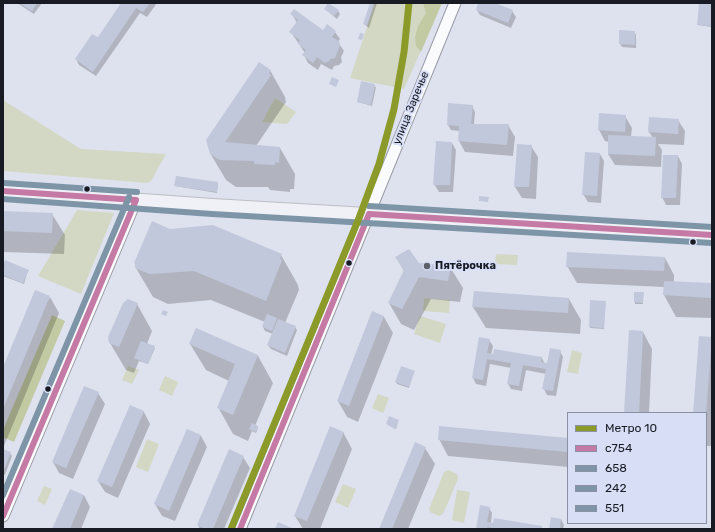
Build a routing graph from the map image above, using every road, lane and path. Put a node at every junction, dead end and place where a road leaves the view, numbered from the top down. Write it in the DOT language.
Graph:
graph roads {
  1 [pos="455,3"];
  2 [pos="3,191"];
  3 [pos="136,200"];
  4 [pos="369,214"];
  5 [pos="712,235"];
  6 [pos="3,516"];
  7 [pos="240,529"];
  1 -- 4 [label="street, улица Заречье"];
  2 -- 3 [label="main road"];
  3 -- 4 [label="main road"];
  3 -- 6 [label="street"];
  4 -- 5 [label="main road"];
  4 -- 7 [label="street, улица Заречье"];
}
